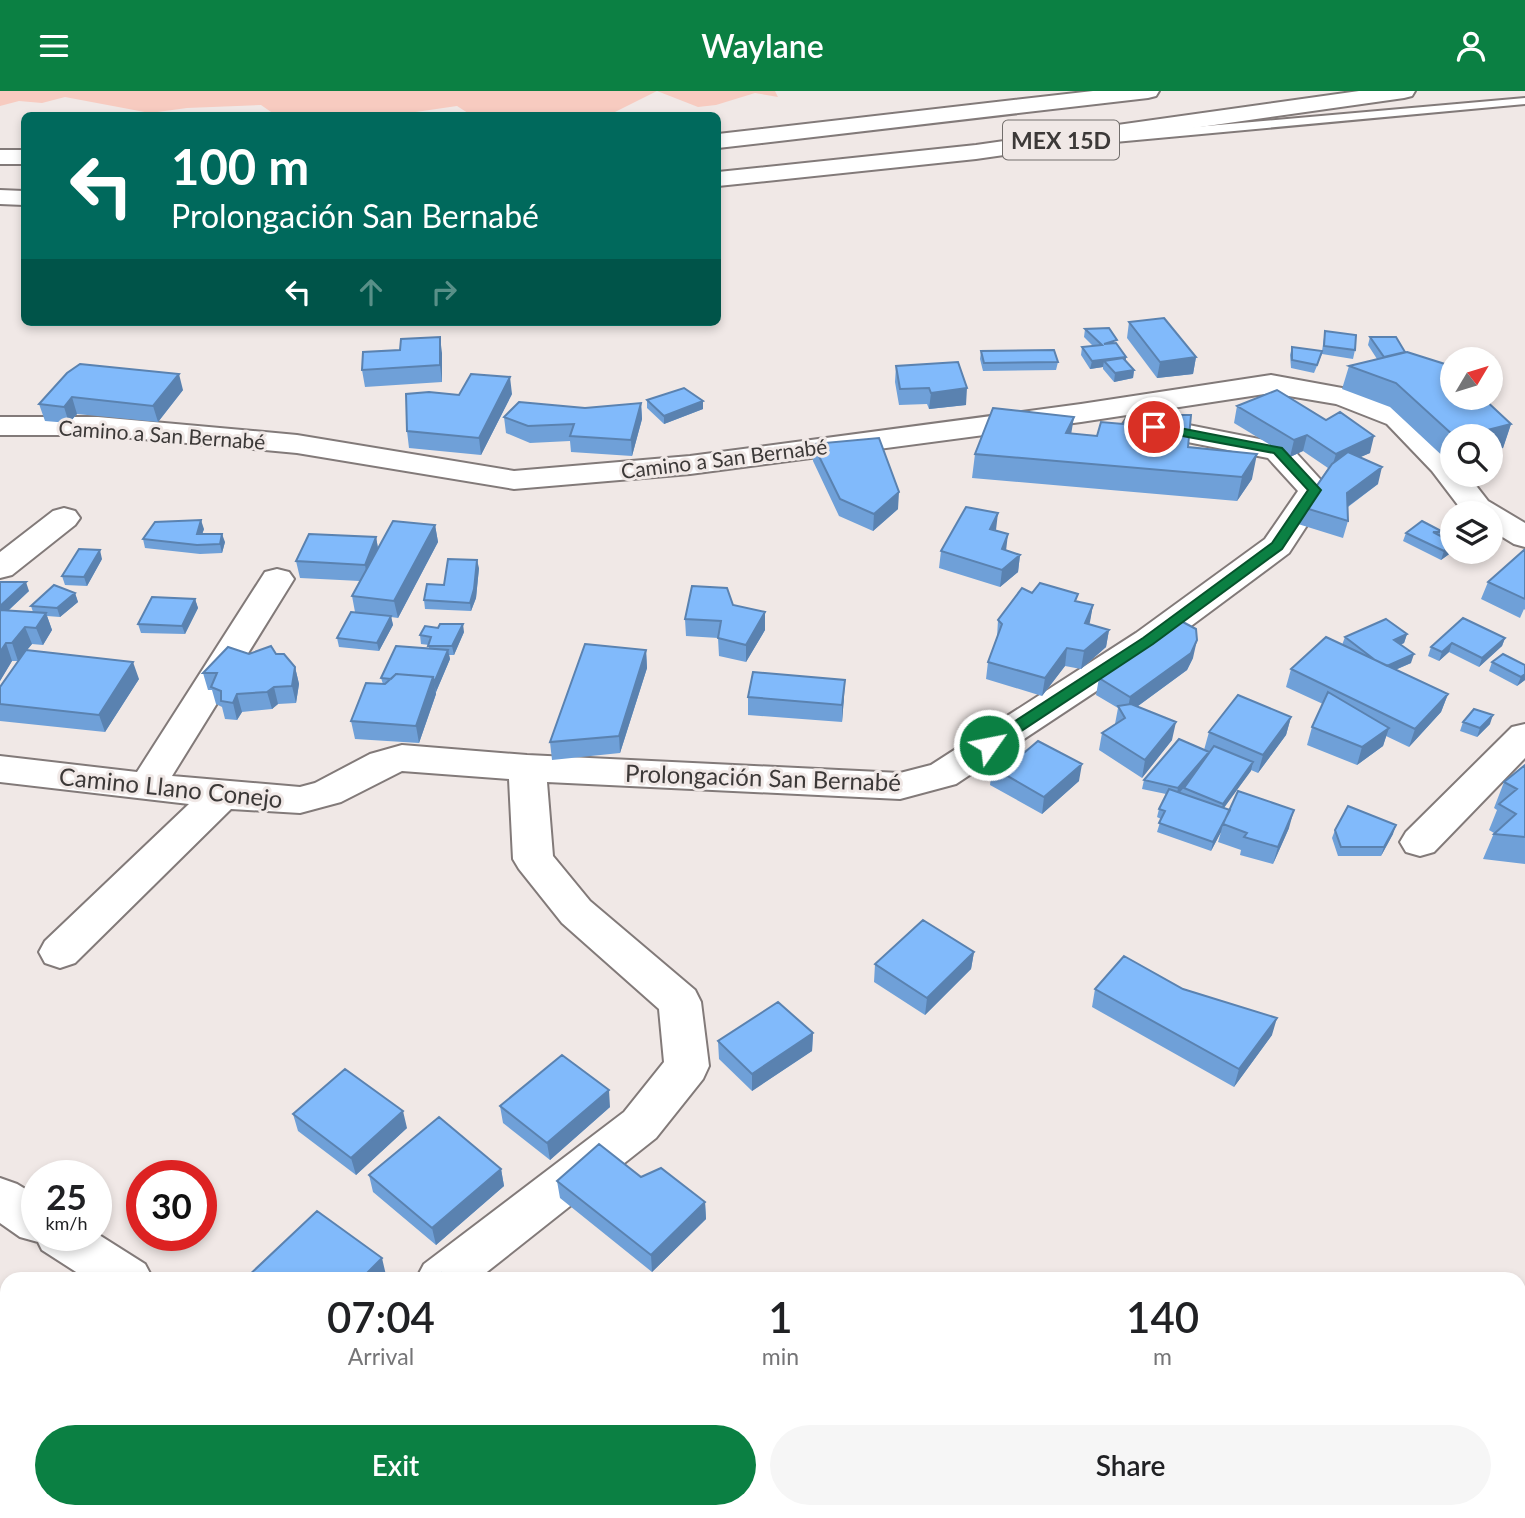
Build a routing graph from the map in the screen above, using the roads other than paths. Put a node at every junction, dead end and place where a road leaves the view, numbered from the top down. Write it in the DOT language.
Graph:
graph roads {
  1 [pos="1147,91"];
  2 [pos="1404,91"];
  3 [pos="1525,101"];
  4 [pos="721,141"];
  5 [pos="1002,148"];
  6 [pos="0,156"];
  7 [pos="21,157"];
  8 [pos="721,179"];
  9 [pos="0,197"];
  10 [pos="21,198"];
  11 [pos="1080,413"];
  12 [pos="0,426"];
  13 [pos="1471,501"];
  14 [pos="64,518"];
  15 [pos="1503,524"];
  16 [pos="1525,537"];
  17 [pos="0,568"];
  18 [pos="277,579"];
  19 [pos="1525,736"];
  20 [pos="527,768"];
  21 [pos="0,769"];
  22 [pos="148,786"];
  23 [pos="222,795"];
  24 [pos="1420,842"];
  25 [pos="60,952"];
  26 [pos="0,1198"];
  27 [pos="21,1211"];
  28 [pos="84,1251"];
  29 [pos="117,1272"];
  30 [pos="450,1272"];
  1 -- 4 [label="main road, MEX 15D"];
  2 -- 5 [label="main road, MEX 15D"];
  3 -- 5 [label="lane"];
  5 -- 8 [label="main road, MEX 15D"];
  6 -- 7 [label="main road"];
  9 -- 10 [label="main road"];
  11 -- 12 [label="main road, Camino a San Bernabé"];
  11 -- 13 [label="main road, Camino a San Bernabé"];
  11 -- 20 [label="main road, Prolongación San Bernabé"];
  14 -- 17 [label="main road"];
  15 -- 16 [label="main road"];
  18 -- 22 [label="main road"];
  19 -- 24 [label="main road"];
  20 -- 23 [label="main road, Camino Llano Conejo"];
  20 -- 30 [label="main road"];
  21 -- 22 [label="main road, Camino Llano Conejo"];
  22 -- 23 [label="main road, Camino Llano Conejo"];
  23 -- 25 [label="main road"];
  26 -- 27 [label="main road"];
  28 -- 29 [label="main road"];
}
